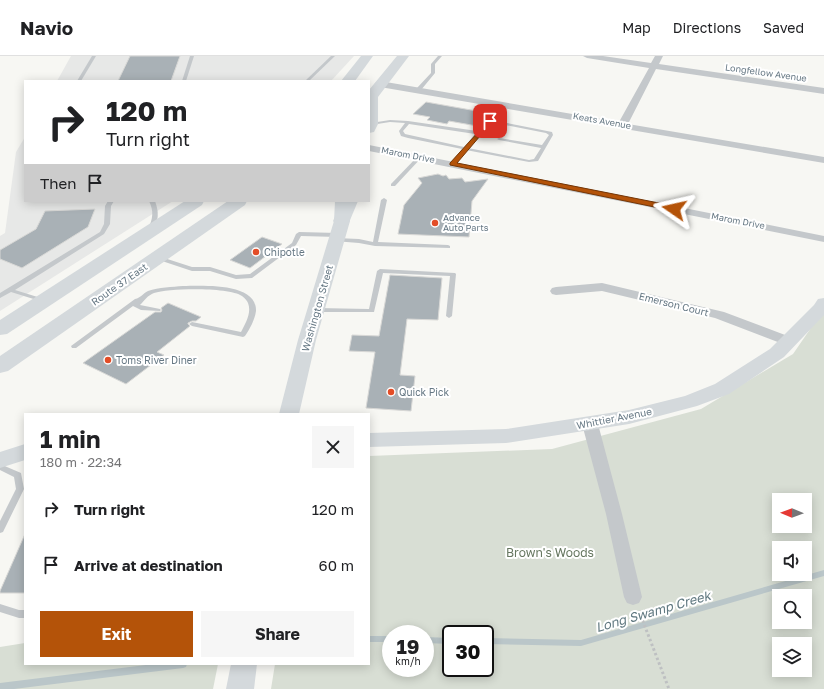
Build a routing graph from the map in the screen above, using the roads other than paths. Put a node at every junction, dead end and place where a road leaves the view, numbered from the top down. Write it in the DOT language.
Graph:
graph roads {
  1 [pos="94,56"];
  2 [pos="192,56"];
  3 [pos="333,56"];
  4 [pos="403,56"];
  5 [pos="440,56"];
  6 [pos="587,56"];
  7 [pos="659,56"];
  8 [pos="365,59"];
  9 [pos="653,66"];
  10 [pos="80,80"];
  11 [pos="184,80"];
  12 [pos="308,80"];
  13 [pos="341,80"];
  14 [pos="349,80"];
  15 [pos="380,84"];
  16 [pos="419,89"];
  17 [pos="824,91"];
  18 [pos="370,98"];
  19 [pos="503,104"];
  20 [pos="490,121"];
  21 [pos="408,122"];
  22 [pos="622,124"];
  23 [pos="370,127"];
  24 [pos="478,133"];
  25 [pos="499,139"];
  26 [pos="544,147"];
  27 [pos="370,148"];
  28 [pos="466,148"];
  29 [pos="420,157"];
  30 [pos="824,160"];
  31 [pos="452,164"];
  32 [pos="393,185"];
  33 [pos="384,200"];
  34 [pos="110,202"];
  35 [pos="152,202"];
  36 [pos="194,202"];
  37 [pos="238,202"];
  38 [pos="342,202"];
  39 [pos="350,202"];
  40 [pos="339,232"];
  41 [pos="148,233"];
  42 [pos="824,239"];
  43 [pos="376,244"];
  44 [pos="448,248"];
  45 [pos="157,258"];
  46 [pos="10,290"];
  47 [pos="556,291"];
  48 [pos="146,295"];
  49 [pos="0,296"];
  50 [pos="43,301"];
  51 [pos="824,303"];
  52 [pos="158,310"];
  53 [pos="317,310"];
  54 [pos="449,316"];
  55 [pos="192,324"];
  56 [pos="0,329"];
  57 [pos="788,341"];
  58 [pos="74,346"];
  59 [pos="0,366"];
  60 [pos="289,413"];
  61 [pos="590,424"];
  62 [pos="370,440"];
  63 [pos="24,452"];
  64 [pos="0,460"];
  65 [pos="0,467"];
  66 [pos="0,530"];
  67 [pos="633,597"];
  68 [pos="0,608"];
  69 [pos="24,614"];
  70 [pos="244,665"];
  71 [pos="240,689"];
  1 -- 10 [label="lane"];
  2 -- 11 [label="lane"];
  3 -- 12 [label="lane"];
  4 -- 15 [label="highway"];
  5 -- 16 [label="lane"];
  6 -- 9 [label="street, Longfellow Avenue"];
  7 -- 9 [label="street"];
  8 -- 13 [label="highway"];
  8 -- 14 [label="highway"];
  9 -- 17 [label="street, Longfellow Avenue"];
  9 -- 22 [label="street"];
  15 -- 16 [label="street, Keats Avenue"];
  15 -- 18 [label="highway"];
  16 -- 19 [label="street, Keats Avenue"];
  18 -- 23 [label="highway"];
  19 -- 20 [label="lane"];
  19 -- 22 [label="street, Keats Avenue"];
  20 -- 24 [label="lane"];
  20 -- 26 [label="lane"];
  21 -- 23 [label="lane"];
  21 -- 24 [label="lane"];
  21 -- 28 [label="lane"];
  22 -- 30 [label="street, Keats Avenue"];
  24 -- 28 [label="lane"];
  25 -- 26 [label="lane"];
  26 -- 28 [label="lane"];
  27 -- 29 [label="street, Marom Drive"];
  28 -- 31 [label="lane"];
  29 -- 31 [label="street, Marom Drive"];
  29 -- 32 [label="lane"];
  31 -- 42 [label="street, Marom Drive"];
  33 -- 43 [label="lane"];
  34 -- 46 [label="lane"];
  35 -- 41 [label="lane"];
  36 -- 41 [label="highway"];
  37 -- 45 [label="highway, Route 37 East"];
  38 -- 40 [label="street, Washington Street"];
  39 -- 40 [label="highway"];
  40 -- 43 [label="lane"];
  40 -- 45 [label="lane"];
  40 -- 53 [label="street, Washington Street"];
  41 -- 50 [label="highway"];
  43 -- 44 [label="lane"];
  45 -- 59 [label="highway, Route 37 East"];
  46 -- 49 [label="lane"];
  46 -- 50 [label="lane"];
  47 -- 57 [label="street, Emerson Court"];
  48 -- 52 [label="lane"];
  48 -- 55 [label="lane"];
  48 -- 58 [label="lane"];
  50 -- 56 [label="highway"];
  51 -- 57 [label="street, Whittier Avenue"];
  53 -- 54 [label="lane"];
  53 -- 60 [label="street, Washington Street"];
  57 -- 61 [label="street, Whittier Avenue"];
  61 -- 62 [label="street, Whittier Avenue"];
  61 -- 67 [label="street"];
  63 -- 64 [label="street"];
  65 -- 66 [label="lane"];
  68 -- 69 [label="lane"];
  70 -- 71 [label="street"];
}
